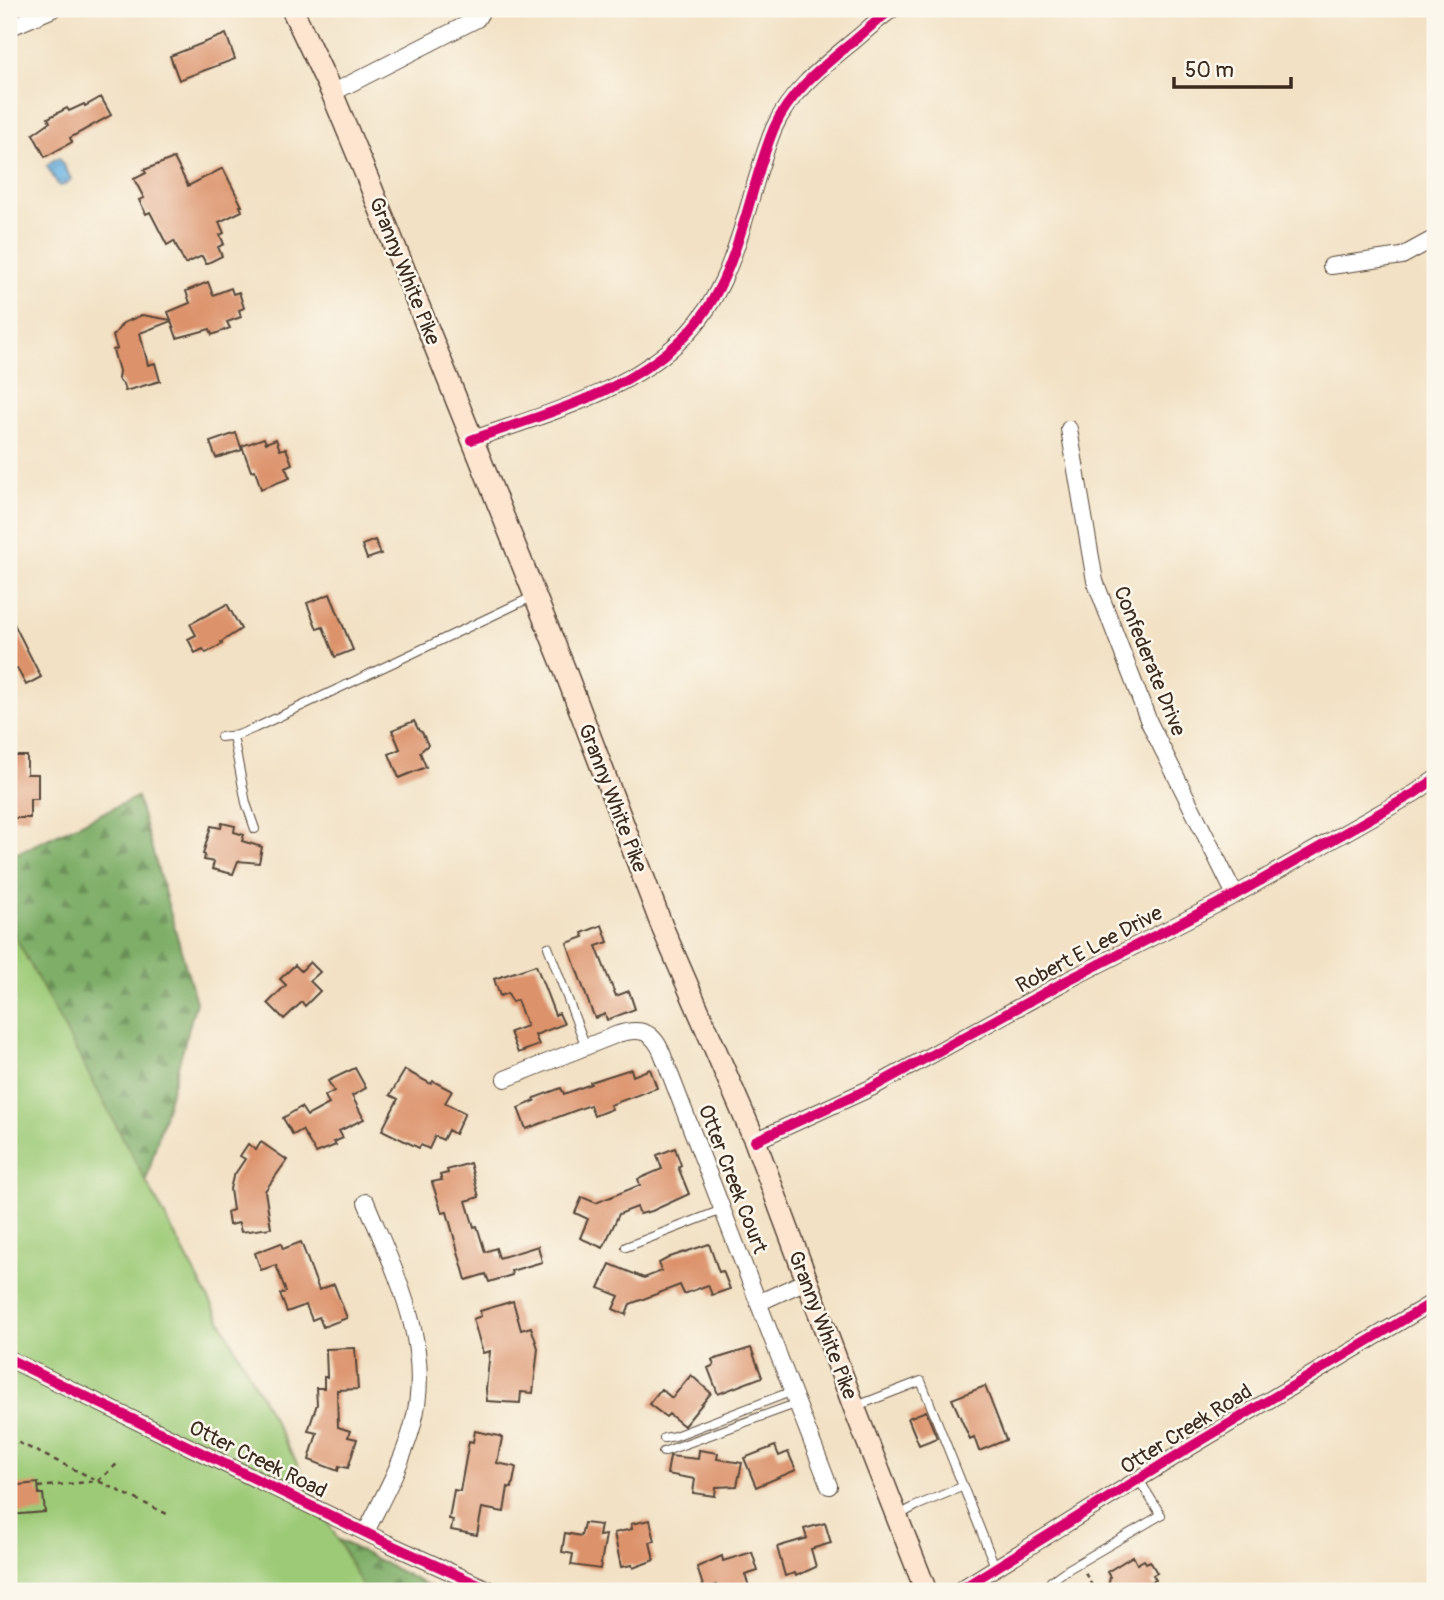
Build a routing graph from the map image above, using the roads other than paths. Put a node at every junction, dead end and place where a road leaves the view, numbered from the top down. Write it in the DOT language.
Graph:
graph roads {
  1 [pos="53,9"];
  2 [pos="292,9"];
  3 [pos="483,9"];
  4 [pos="893,9"];
  5 [pos="9,28"];
  6 [pos="332,93"];
  7 [pos="1435,238"];
  8 [pos="1331,265"];
  9 [pos="1069,429"];
  10 [pos="471,440"];
  11 [pos="535,596"];
  12 [pos="233,736"];
  13 [pos="221,737"];
  14 [pos="1435,779"];
  15 [pos="255,829"];
  16 [pos="1235,895"];
  17 [pos="548,947"];
  18 [pos="586,1046"];
  19 [pos="505,1079"];
  20 [pos="755,1141"];
  21 [pos="366,1202"];
  22 [pos="722,1210"];
  23 [pos="626,1247"];
  24 [pos="806,1281"];
  25 [pos="1435,1301"];
  26 [pos="758,1303"];
  27 [pos="9,1359"];
  28 [pos="795,1397"];
  29 [pos="853,1407"];
  30 [pos="725,1418"];
  31 [pos="729,1427"];
  32 [pos="664,1438"];
  33 [pos="663,1452"];
  34 [pos="1139,1480"];
  35 [pos="829,1486"];
  36 [pos="964,1486"];
  37 [pos="896,1517"];
  38 [pos="366,1532"];
  39 [pos="996,1569"];
  40 [pos="492,1591"];
  41 [pos="926,1591"];
  42 [pos="958,1591"];
  43 [pos="1046,1591"];
  1 -- 5 [label="street"];
  2 -- 6 [label="main road, Granny White Pike"];
  3 -- 6 [label="street"];
  4 -- 10 [label="street"];
  6 -- 10 [label="main road, Granny White Pike"];
  7 -- 8 [label="street"];
  9 -- 16 [label="street, Confederate Drive"];
  10 -- 11 [label="main road, Granny White Pike"];
  11 -- 12 [label="lane"];
  11 -- 20 [label="main road, Granny White Pike"];
  12 -- 13 [label="lane"];
  12 -- 15 [label="lane"];
  14 -- 16 [label="street, Robert E Lee Drive"];
  16 -- 20 [label="street, Robert E Lee Drive"];
  17 -- 18 [label="lane"];
  18 -- 19 [label="street, Otter Creek Court"];
  18 -- 22 [label="street, Otter Creek Court"];
  20 -- 24 [label="main road, Granny White Pike"];
  21 -- 38 [label="street"];
  22 -- 23 [label="lane"];
  22 -- 26 [label="street, Otter Creek Court"];
  24 -- 26 [label="street"];
  24 -- 29 [label="main road, Granny White Pike"];
  25 -- 34 [label="street, Otter Creek Road"];
  26 -- 28 [label="street, Otter Creek Court"];
  27 -- 38 [label="street, Otter Creek Road"];
  28 -- 30 [label="lane"];
  28 -- 31 [label="lane"];
  28 -- 35 [label="street, Otter Creek Court"];
  29 -- 36 [label="lane"];
  29 -- 37 [label="main road, Granny White Pike"];
  30 -- 31 [label="lane"];
  30 -- 32 [label="lane"];
  31 -- 33 [label="lane"];
  34 -- 39 [label="street, Otter Creek Road"];
  34 -- 43 [label="lane"];
  36 -- 37 [label="lane"];
  36 -- 39 [label="lane"];
  37 -- 41 [label="main road, Granny White Pike"];
  38 -- 40 [label="street, Otter Creek Road"];
  39 -- 42 [label="street, Otter Creek Road"];
}
